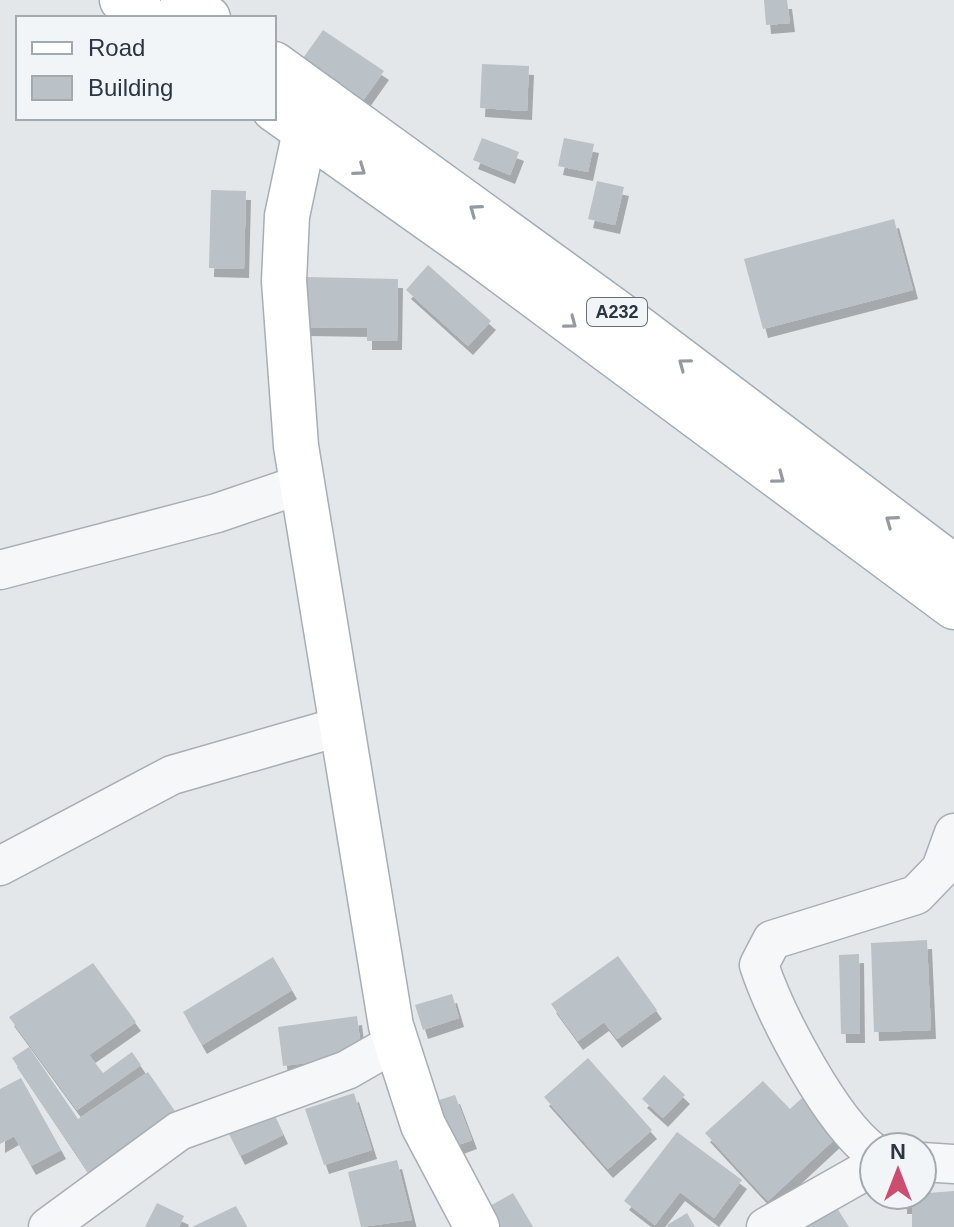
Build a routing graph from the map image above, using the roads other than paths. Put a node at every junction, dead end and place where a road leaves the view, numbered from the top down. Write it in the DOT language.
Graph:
graph roads {
  1 [pos="122,0"];
  2 [pos="183,0"];
  3 [pos="144,16"];
  4 [pos="205,16"];
  5 [pos="276,68"];
  6 [pos="301,113"];
  7 [pos="302,484"];
  8 [pos="954,567"];
  9 [pos="0,570"];
  10 [pos="954,607"];
  11 [pos="342,726"];
  12 [pos="954,833"];
  13 [pos="0,866"];
  14 [pos="396,1042"];
  15 [pos="858,1139"];
  16 [pos="858,1175"];
  17 [pos="48,1227"];
  18 [pos="477,1227"];
  19 [pos="766,1227"];
  1 -- 3 [label="main road"];
  2 -- 4 [label="main road"];
  5 -- 6 [label="main road, A232"];
  6 -- 7 [label="main road"];
  8 -- 6 [label="main road, A232, one-way"];
  6 -- 10 [label="main road, A232, one-way"];
  7 -- 9 [label="street"];
  7 -- 11 [label="main road"];
  11 -- 13 [label="street"];
  11 -- 14 [label="main road"];
  12 -- 15 [label="street"];
  14 -- 17 [label="street"];
  14 -- 18 [label="main road"];
  16 -- 19 [label="street"];
}
